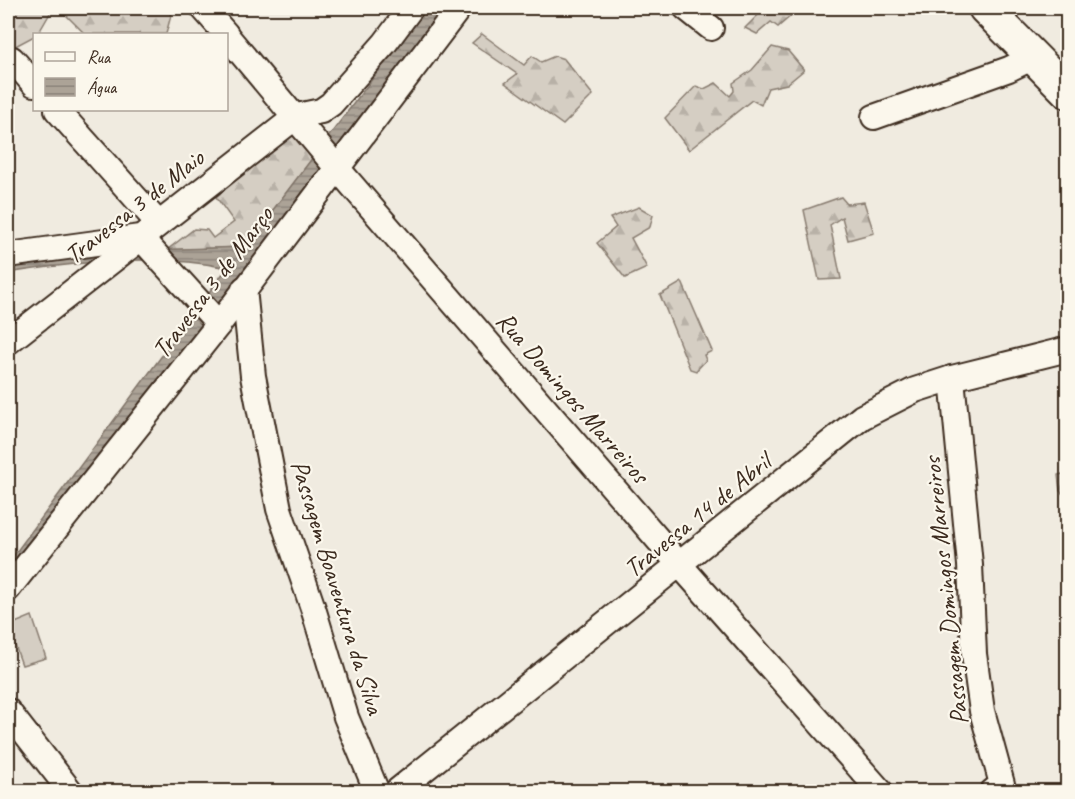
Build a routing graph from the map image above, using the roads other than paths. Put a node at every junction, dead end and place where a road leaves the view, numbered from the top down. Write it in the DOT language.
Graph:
graph roads {
  1 [pos="203,8"];
  2 [pos="411,8"];
  3 [pos="459,8"];
  4 [pos="686,8"];
  5 [pos="985,8"];
  6 [pos="711,28"];
  7 [pos="224,33"];
  8 [pos="228,37"];
  9 [pos="1034,57"];
  10 [pos="12,59"];
  11 [pos="33,83"];
  12 [pos="1068,92"];
  13 [pos="58,111"];
  14 [pos="874,117"];
  15 [pos="300,120"];
  16 [pos="338,168"];
  17 [pos="148,244"];
  18 [pos="8,255"];
  19 [pos="244,289"];
  20 [pos="211,314"];
  21 [pos="8,342"];
  22 [pos="1068,349"];
  23 [pos="952,378"];
  24 [pos="680,565"];
  25 [pos="8,589"];
  26 [pos="8,711"];
  27 [pos="71,792"];
  28 [pos="377,792"];
  29 [pos="396,792"];
  30 [pos="881,792"];
  31 [pos="992,792"];
  1 -- 7 [label="street, Rua Domingos Marreiros"];
  2 -- 15 [label="street"];
  3 -- 16 [label="street, Travessa 3 de Março"];
  4 -- 6 [label="street"];
  5 -- 9 [label="main road"];
  8 -- 15 [label="street, Rua Domingos Marreiros"];
  9 -- 12 [label="main road"];
  9 -- 14 [label="street"];
  10 -- 11 [label="street"];
  13 -- 17 [label="street"];
  15 -- 16 [label="street, Rua Domingos Marreiros"];
  15 -- 17 [label="street, Travessa 3 de Maio"];
  16 -- 19 [label="street, Travessa 3 de Março"];
  16 -- 24 [label="street, Rua Domingos Marreiros"];
  17 -- 18 [label="street"];
  17 -- 20 [label="street"];
  17 -- 21 [label="street, Travessa 3 de Maio"];
  19 -- 20 [label="street, Travessa 3 de Março"];
  19 -- 28 [label="street, Passagem Boaventura da Silva"];
  20 -- 25 [label="street, Travessa 3 de Março"];
  22 -- 23 [label="street, Travessa 14 de Abril"];
  23 -- 24 [label="street, Travessa 14 de Abril"];
  23 -- 31 [label="street, Passagem Domingos Marreiros"];
  24 -- 29 [label="street, Travessa 14 de Abril"];
  24 -- 30 [label="street, Rua Domingos Marreiros"];
  26 -- 27 [label="street"];
}
